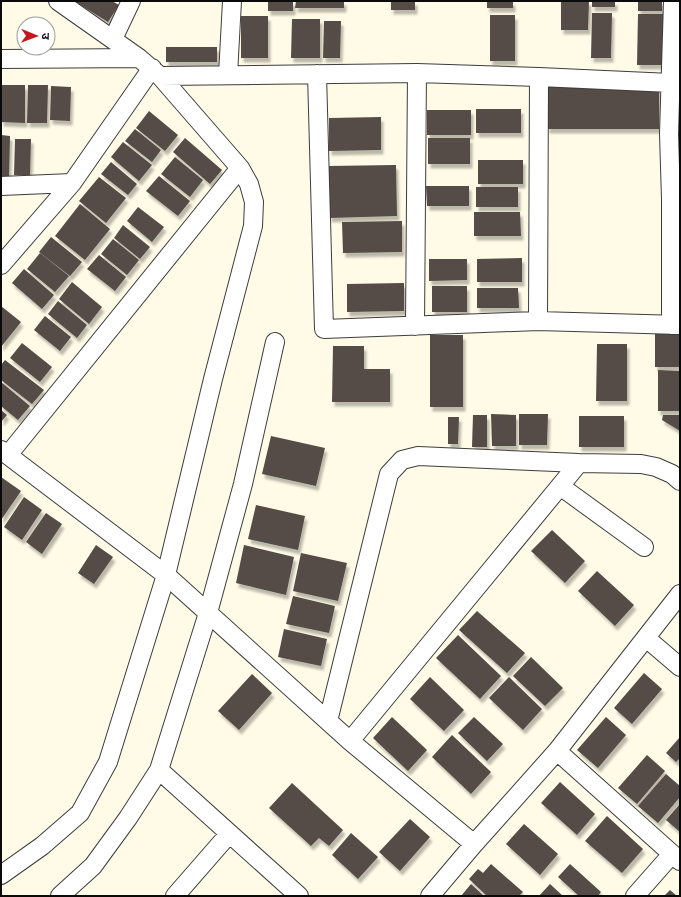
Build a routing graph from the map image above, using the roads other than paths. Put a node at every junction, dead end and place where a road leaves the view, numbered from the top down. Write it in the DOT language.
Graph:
graph roads {
  1 [pos="58,1"];
  2 [pos="130,1"];
  3 [pos="232,1"];
  4 [pos="673,1"];
  5 [pos="113,39"];
  6 [pos="1,59"];
  7 [pos="150,68"];
  8 [pos="417,73"];
  9 [pos="317,74"];
  10 [pos="228,75"];
  11 [pos="539,77"];
  12 [pos="671,83"];
  13 [pos="240,168"];
  14 [pos="72,183"];
  15 [pos="1,186"];
  16 [pos="676,199"];
  17 [pos="1,266"];
  18 [pos="538,321"];
  19 [pos="675,325"];
  20 [pos="415,326"];
  21 [pos="275,342"];
  22 [pos="5,453"];
  23 [pos="579,463"];
  24 [pos="680,481"];
  25 [pos="560,486"];
  26 [pos="644,547"];
  27 [pos="166,575"];
  28 [pos="680,594"];
  29 [pos="208,613"];
  30 [pos="646,638"];
  31 [pos="680,667"];
  32 [pos="328,721"];
  33 [pos="350,741"];
  34 [pos="558,751"];
  35 [pos="159,770"];
  36 [pos="229,834"];
  37 [pos="474,844"];
  38 [pos="676,857"];
  39 [pos="1,875"];
  40 [pos="60,896"];
  41 [pos="175,896"];
  42 [pos="299,896"];
  43 [pos="430,896"];
  44 [pos="635,896"];
  1 -- 5 [label="street"];
  2 -- 5 [label="street"];
  3 -- 10 [label="street"];
  4 -- 12 [label="street"];
  5 -- 7 [label="street"];
  6 -- 7 [label="street"];
  7 -- 10 [label="street"];
  7 -- 13 [label="street"];
  7 -- 14 [label="street"];
  8 -- 9 [label="street"];
  8 -- 11 [label="street"];
  8 -- 20 [label="street"];
  9 -- 10 [label="street"];
  9 -- 20 [label="street"];
  11 -- 12 [label="street"];
  11 -- 18 [label="street"];
  12 -- 16 [label="street"];
  13 -- 22 [label="street"];
  13 -- 27 [label="street"];
  14 -- 15 [label="street"];
  14 -- 17 [label="street"];
  16 -- 19 [label="street"];
  18 -- 19 [label="street"];
  18 -- 20 [label="street"];
  21 -- 29 [label="street"];
  22 -- 27 [label="street"];
  23 -- 24 [label="street"];
  23 -- 25 [label="street"];
  23 -- 32 [label="street"];
  25 -- 26 [label="street"];
  25 -- 33 [label="street"];
  27 -- 29 [label="street"];
  27 -- 39 [label="street"];
  28 -- 30 [label="street"];
  29 -- 32 [label="street"];
  29 -- 35 [label="street"];
  30 -- 31 [label="street"];
  30 -- 34 [label="street"];
  32 -- 33 [label="street"];
  33 -- 37 [label="street"];
  34 -- 37 [label="street"];
  34 -- 38 [label="street"];
  35 -- 36 [label="street"];
  35 -- 40 [label="street"];
  36 -- 41 [label="street"];
  36 -- 42 [label="street"];
  37 -- 43 [label="street"];
  38 -- 44 [label="street"];
}
